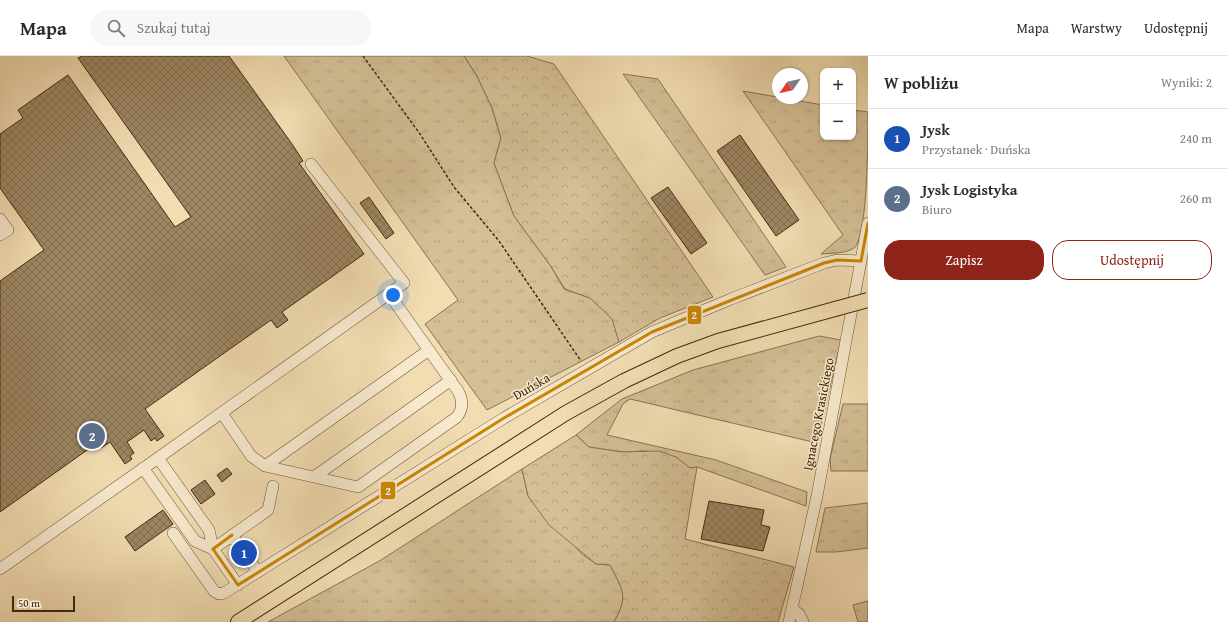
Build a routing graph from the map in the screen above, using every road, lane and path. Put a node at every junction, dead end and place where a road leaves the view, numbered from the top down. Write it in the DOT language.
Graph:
graph roads {
  1 [pos="363,56"];
  2 [pos="311,164"];
  3 [pos="0,219"];
  4 [pos="868,223"];
  5 [pos="0,235"];
  6 [pos="861,261"];
  7 [pos="388,294"];
  8 [pos="868,300"];
  9 [pos="429,350"];
  10 [pos="587,369"];
  11 [pos="451,380"];
  12 [pos="222,413"];
  13 [pos="158,458"];
  14 [pos="265,466"];
  15 [pos="143,468"];
  16 [pos="314,477"];
  17 [pos="272,486"];
  18 [pos="173,533"];
  19 [pos="232,535"];
  20 [pos="213,549"];
  21 [pos="0,569"];
  22 [pos="258,572"];
  23 [pos="238,585"];
  24 [pos="792,609"];
  25 [pos="238,622"];
  26 [pos="789,622"];
  27 [pos="803,622"];
  1 -- 10 [label="path"];
  2 -- 7 [label="street"];
  3 -- 5 [label="street"];
  4 -- 6 [label="street, Ignacego Krasickiego"];
  6 -- 10 [label="street, Duńska"];
  6 -- 24 [label="street, Ignacego Krasickiego"];
  7 -- 9 [label="street"];
  7 -- 12 [label="street"];
  8 -- 25 [label="main road, bridge"];
  9 -- 11 [label="street"];
  9 -- 14 [label="street"];
  10 -- 22 [label="street, Duńska"];
  11 -- 16 [label="street"];
  11 -- 16 [label="street"];
  12 -- 13 [label="street"];
  12 -- 14 [label="street"];
  13 -- 15 [label="street"];
  13 -- 20 [label="street"];
  14 -- 16 [label="street"];
  15 -- 20 [label="street"];
  15 -- 21 [label="street"];
  17 -- 19 [label="street"];
  18 -- 23 [label="street, Duńska"];
  19 -- 20 [label="street"];
  19 -- 22 [label="street"];
  20 -- 23 [label="street"];
  22 -- 23 [label="street, Duńska"];
  24 -- 26 [label="street, Ignacego Krasickiego"];
  24 -- 27 [label="street"];
}
